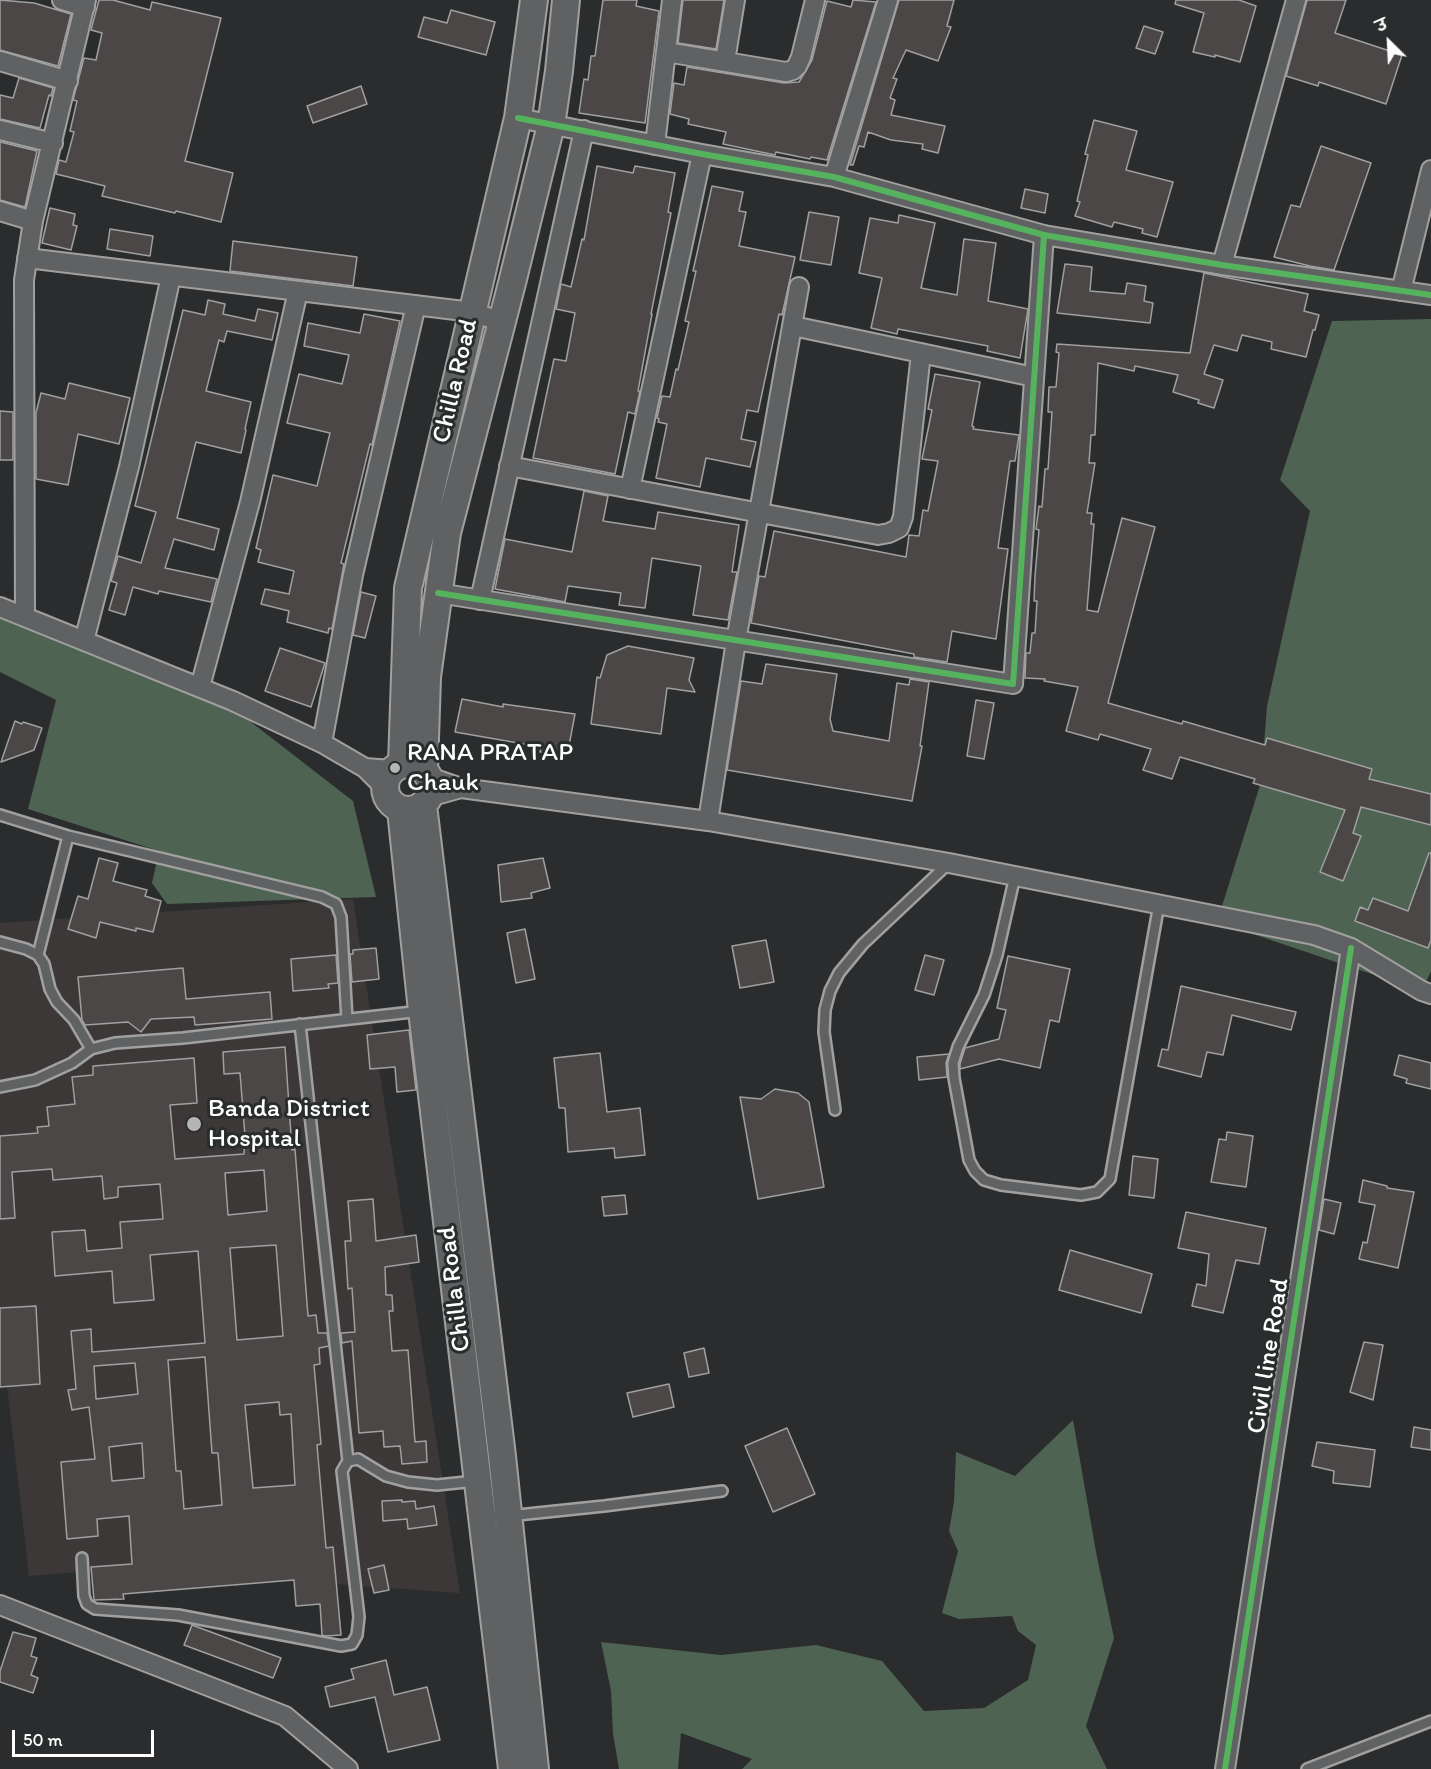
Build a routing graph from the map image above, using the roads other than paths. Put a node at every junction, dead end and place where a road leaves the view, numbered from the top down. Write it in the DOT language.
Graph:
graph roads {
  1 [pos="62,0"];
  2 [pos="534,0"];
  3 [pos="566,0"];
  4 [pos="672,0"];
  5 [pos="735,0"];
  6 [pos="815,0"];
  7 [pos="888,0"];
  8 [pos="1296,0"];
  9 [pos="86,3"];
  10 [pos="666,52"];
  11 [pos="0,61"];
  12 [pos="725,61"];
  13 [pos="68,81"];
  14 [pos="518,118"];
  15 [pos="551,125"];
  16 [pos="0,130"];
  17 [pos="584,130"];
  18 [pos="53,143"];
  19 [pos="655,145"];
  20 [pos="702,154"];
  21 [pos="1431,170"];
  22 [pos="834,177"];
  23 [pos="0,211"];
  24 [pos="33,221"];
  25 [pos="1044,235"];
  26 [pos="27,258"];
  27 [pos="1222,265"];
  28 [pos="171,276"];
  29 [pos="799,287"];
  30 [pos="298,291"];
  31 [pos="1401,291"];
  32 [pos="1431,295"];
  33 [pos="416,305"];
  34 [pos="472,312"];
  35 [pos="502,321"];
  36 [pos="793,326"];
  37 [pos="921,353"];
  38 [pos="1034,377"];
  39 [pos="509,466"];
  40 [pos="630,489"];
  41 [pos="759,512"];
  42 [pos="438,593"];
  43 [pos="480,600"];
  44 [pos="0,607"];
  45 [pos="25,617"];
  46 [pos="84,641"];
  47 [pos="736,641"];
  48 [pos="200,687"];
  49 [pos="322,742"];
  50 [pos="411,785"];
  51 [pos="0,815"];
  52 [pos="708,821"];
  53 [pos="68,836"];
  54 [pos="949,863"];
  55 [pos="1015,876"];
  56 [pos="1159,904"];
  57 [pos="0,942"];
  58 [pos="1351,948"];
  59 [pos="38,955"];
  60 [pos="1431,994"];
  61 [pos="435,1009"];
  62 [pos="347,1019"];
  63 [pos="300,1024"];
  64 [pos="91,1049"];
  65 [pos="0,1087"];
  66 [pos="835,1110"];
  67 [pos="478,1263"];
  68 [pos="452,1266"];
  69 [pos="348,1461"];
  70 [pos="478,1481"];
  71 [pos="722,1491"];
  72 [pos="482,1516"];
  73 [pos="508,1516"];
  74 [pos="82,1558"];
  75 [pos="2,1612"];
  76 [pos="1431,1721"];
  77 [pos="348,1769"];
  78 [pos="512,1769"];
  79 [pos="535,1769"];
  80 [pos="1225,1769"];
  81 [pos="1307,1769"];
  1 -- 9 [label="street"];
  2 -- 14 [label="main road, Chilla Road"];
  3 -- 15 [label="main road"];
  4 -- 10 [label="street"];
  5 -- 12 [label="street"];
  6 -- 12 [label="street"];
  7 -- 22 [label="street"];
  8 -- 27 [label="street"];
  9 -- 13 [label="street"];
  10 -- 12 [label="street"];
  10 -- 19 [label="street"];
  11 -- 13 [label="street"];
  13 -- 18 [label="street"];
  14 -- 15 [label="street"];
  14 -- 34 [label="main road, Chilla Road"];
  15 -- 17 [label="street"];
  15 -- 35 [label="main road"];
  16 -- 18 [label="street"];
  17 -- 19 [label="street"];
  17 -- 39 [label="street"];
  18 -- 24 [label="street"];
  19 -- 20 [label="street"];
  20 -- 22 [label="street"];
  20 -- 40 [label="street"];
  21 -- 31 [label="street"];
  22 -- 25 [label="street"];
  23 -- 24 [label="street"];
  24 -- 26 [label="street"];
  25 -- 27 [label="street"];
  25 -- 38 [label="street"];
  26 -- 28 [label="street"];
  26 -- 45 [label="street"];
  27 -- 31 [label="street"];
  28 -- 30 [label="street"];
  28 -- 46 [label="street"];
  29 -- 36 [label="street"];
  30 -- 33 [label="street"];
  30 -- 48 [label="street"];
  31 -- 32 [label="street"];
  33 -- 34 [label="street"];
  33 -- 49 [label="street"];
  34 -- 35 [label="street"];
  34 -- 50 [label="main road, Chilla Road"];
  35 -- 42 [label="main road"];
  36 -- 37 [label="street"];
  36 -- 41 [label="street"];
  37 -- 38 [label="street"];
  37 -- 41 [label="street"];
  38 -- 47 [label="street"];
  39 -- 40 [label="street"];
  39 -- 43 [label="street"];
  40 -- 41 [label="street"];
  41 -- 47 [label="street"];
  42 -- 43 [label="street"];
  42 -- 50 [label="main road"];
  43 -- 47 [label="street"];
  44 -- 45 [label="street"];
  45 -- 46 [label="street"];
  46 -- 48 [label="street"];
  47 -- 52 [label="street"];
  48 -- 49 [label="street"];
  49 -- 50 [label="street"];
  50 -- 52 [label="street"];
  50 -- 61 [label="main road"];
  51 -- 53 [label="lane"];
  52 -- 54 [label="street"];
  53 -- 59 [label="lane"];
  53 -- 62 [label="lane"];
  54 -- 55 [label="street"];
  54 -- 66 [label="lane"];
  55 -- 56 [label="street"];
  55 -- 56 [label="lane"];
  56 -- 58 [label="street"];
  57 -- 59 [label="lane"];
  58 -- 60 [label="street"];
  58 -- 80 [label="street, Civil line Road"];
  59 -- 64 [label="lane"];
  61 -- 62 [label="lane"];
  61 -- 67 [label="main road"];
  61 -- 68 [label="main road, Chilla Road"];
  62 -- 63 [label="lane"];
  63 -- 64 [label="lane"];
  63 -- 69 [label="lane"];
  64 -- 65 [label="lane"];
  67 -- 68 [label="main road"];
  67 -- 73 [label="main road"];
  68 -- 70 [label="main road, Chilla Road"];
  69 -- 70 [label="lane"];
  69 -- 74 [label="lane"];
  70 -- 72 [label="main road, Chilla Road"];
  71 -- 73 [label="lane"];
  72 -- 73 [label="lane"];
  72 -- 78 [label="main road, Chilla Road"];
  73 -- 79 [label="main road"];
  75 -- 77 [label="street"];
  76 -- 81 [label="lane"];
}
